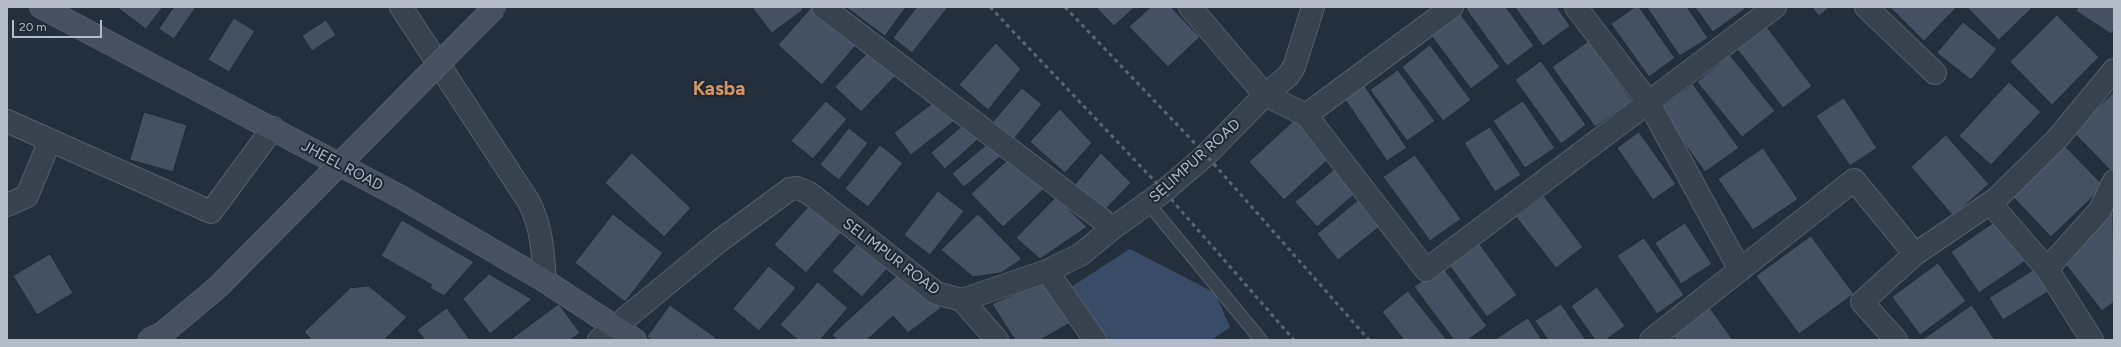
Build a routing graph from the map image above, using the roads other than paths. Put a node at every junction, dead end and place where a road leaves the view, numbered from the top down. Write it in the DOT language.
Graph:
graph roads {
  1 [pos="41,7"];
  2 [pos="401,7"];
  3 [pos="495,7"];
  4 [pos="823,7"];
  5 [pos="1190,7"];
  6 [pos="1313,7"];
  7 [pos="1452,7"];
  8 [pos="1576,7"];
  9 [pos="1775,7"];
  10 [pos="1866,7"];
  11 [pos="68,13"];
  12 [pos="2114,70"];
  13 [pos="1936,73"];
  14 [pos="1265,95"];
  15 [pos="1649,103"];
  16 [pos="1306,115"];
  17 [pos="7,121"];
  18 [pos="273,128"];
  19 [pos="50,140"];
  20 [pos="2114,181"];
  21 [pos="1148,203"];
  22 [pos="1990,203"];
  23 [pos="7,205"];
  24 [pos="1113,228"];
  25 [pos="1915,254"];
  26 [pos="2047,269"];
  27 [pos="1740,270"];
  28 [pos="1047,271"];
  29 [pos="545,281"];
  30 [pos="962,300"];
  31 [pos="617,326"];
  32 [pos="148,340"];
  33 [pos="599,340"];
  34 [pos="635,340"];
  35 [pos="997,340"];
  36 [pos="1095,340"];
  37 [pos="1261,340"];
  38 [pos="1651,340"];
  39 [pos="1896,340"];
  40 [pos="2092,340"];
  1 -- 11 [label="street, JHEEL ROAD"];
  2 -- 29 [label="street"];
  3 -- 32 [label="street, bridge"];
  4 -- 24 [label="street"];
  5 -- 14 [label="street"];
  6 -- 14 [label="street, SELIMPUR ROAD"];
  7 -- 16 [label="street"];
  8 -- 15 [label="street"];
  9 -- 15 [label="street"];
  10 -- 13 [label="street"];
  11 -- 18 [label="street, JHEEL ROAD"];
  12 -- 22 [label="street"];
  14 -- 16 [label="street"];
  14 -- 21 [label="street, SELIMPUR ROAD"];
  15 -- 16 [label="street"];
  15 -- 27 [label="street"];
  17 -- 19 [label="street"];
  18 -- 19 [label="street"];
  18 -- 29 [label="street, JHEEL ROAD"];
  19 -- 23 [label="street"];
  20 -- 26 [label="street"];
  21 -- 24 [label="street, SELIMPUR ROAD"];
  21 -- 37 [label="lane"];
  22 -- 25 [label="street"];
  22 -- 26 [label="street"];
  24 -- 28 [label="street, SELIMPUR ROAD"];
  25 -- 27 [label="street"];
  25 -- 39 [label="street"];
  26 -- 40 [label="street"];
  27 -- 38 [label="street"];
  28 -- 30 [label="street, SELIMPUR ROAD"];
  28 -- 36 [label="street"];
  29 -- 31 [label="street, JHEEL ROAD"];
  30 -- 31 [label="street, SELIMPUR ROAD"];
  30 -- 35 [label="street"];
  31 -- 33 [label="street, SELIMPUR ROAD"];
  31 -- 34 [label="street, JHEEL ROAD"];
}
